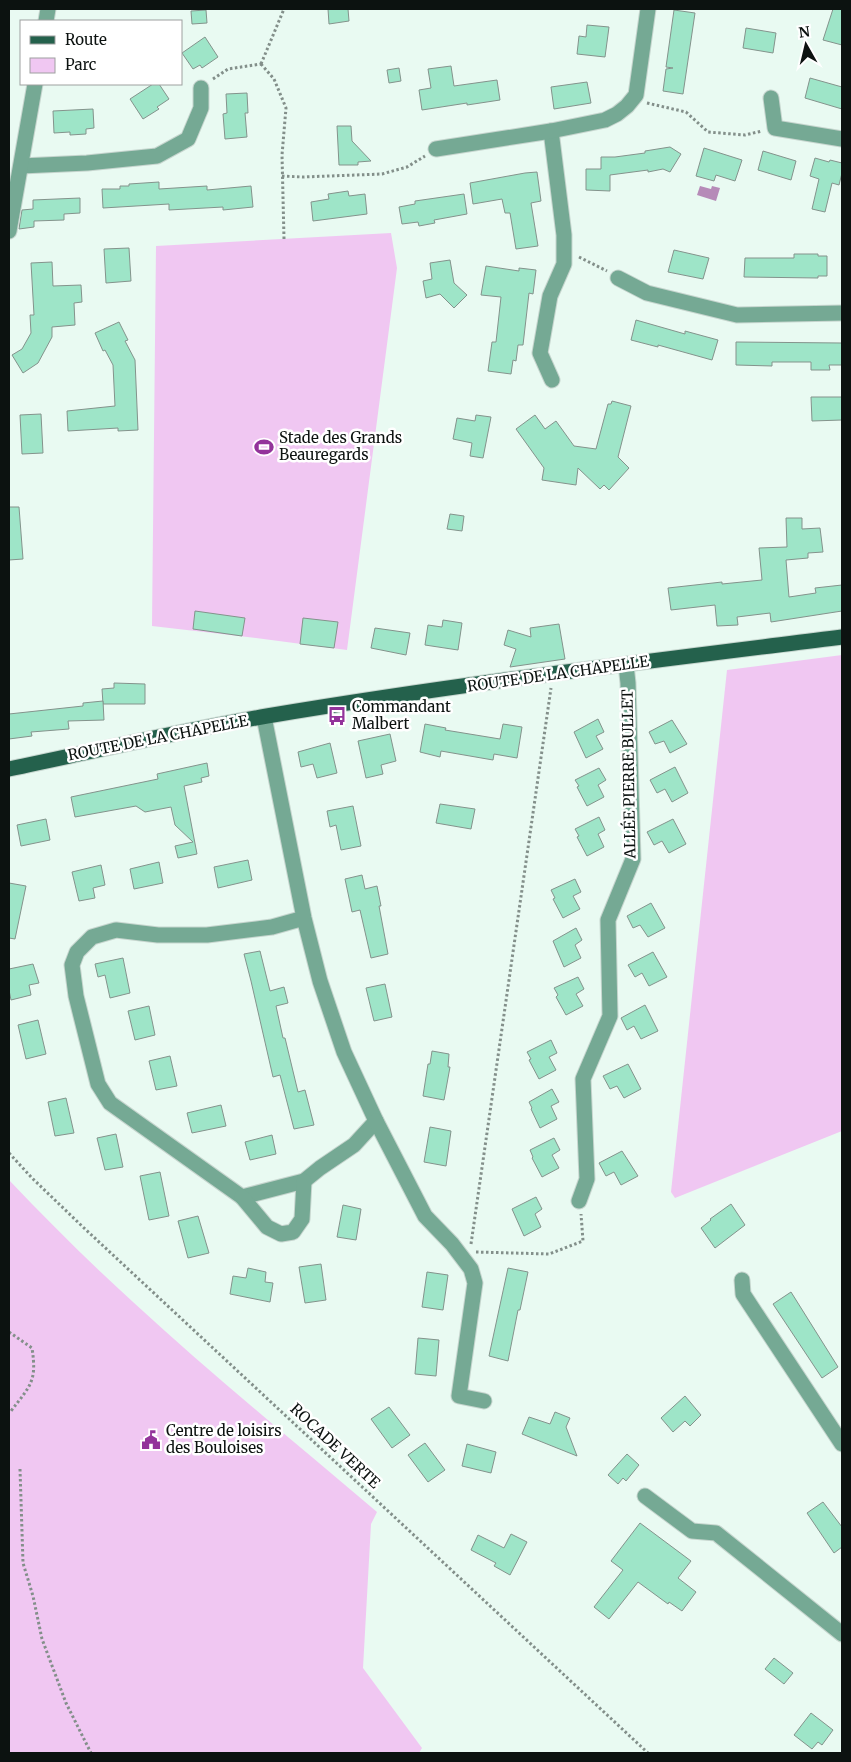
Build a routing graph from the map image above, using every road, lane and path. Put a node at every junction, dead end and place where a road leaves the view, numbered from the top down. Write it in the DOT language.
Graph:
graph roads {
  1 [pos="284,9"];
  2 [pos="648,9"];
  3 [pos="261,64"];
  4 [pos="35,85"];
  5 [pos="201,88"];
  6 [pos="771,98"];
  7 [pos="632,100"];
  8 [pos="775,128"];
  9 [pos="551,131"];
  10 [pos="842,139"];
  11 [pos="436,149"];
  12 [pos="21,166"];
  13 [pos="282,176"];
  14 [pos="9,231"];
  15 [pos="284,239"];
  16 [pos="564,248"];
  17 [pos="618,278"];
  18 [pos="842,313"];
  19 [pos="552,380"];
  20 [pos="842,637"];
  21 [pos="626,665"];
  22 [pos="551,675"];
  23 [pos="264,717"];
  24 [pos="9,769"];
  25 [pos="304,918"];
  26 [pos="376,1121"];
  27 [pos="9,1153"];
  28 [pos="304,1181"];
  29 [pos="242,1197"];
  30 [pos="580,1201"];
  31 [pos="742,1280"];
  32 [pos="9,1332"];
  33 [pos="484,1401"];
  34 [pos="9,1412"];
  35 [pos="842,1444"];
  36 [pos="20,1469"];
  37 [pos="645,1496"];
  38 [pos="842,1634"];
  39 [pos="91,1753"];
  40 [pos="648,1753"];
  1 -- 3 [label="path"];
  2 -- 7 [label="street"];
  3 -- 5 [label="path"];
  3 -- 13 [label="path"];
  4 -- 12 [label="street"];
  5 -- 12 [label="street"];
  6 -- 8 [label="street"];
  7 -- 8 [label="path"];
  7 -- 9 [label="street"];
  8 -- 10 [label="street"];
  9 -- 11 [label="street"];
  9 -- 16 [label="street"];
  11 -- 13 [label="path"];
  12 -- 14 [label="street"];
  13 -- 15 [label="path"];
  16 -- 17 [label="path"];
  16 -- 19 [label="street"];
  17 -- 18 [label="street"];
  20 -- 21 [label="main road, ROUTE DE LA CHAPELLE"];
  21 -- 22 [label="main road, ROUTE DE LA CHAPELLE"];
  21 -- 30 [label="street, ALLÉE PIERRE BULLET"];
  22 -- 23 [label="main road, ROUTE DE LA CHAPELLE"];
  22 -- 30 [label="path"];
  23 -- 24 [label="main road, ROUTE DE LA CHAPELLE"];
  23 -- 25 [label="street"];
  25 -- 26 [label="street"];
  25 -- 29 [label="street"];
  26 -- 28 [label="street"];
  26 -- 33 [label="street"];
  27 -- 40 [label="path, ROCADE VERTE"];
  28 -- 29 [label="street"];
  28 -- 29 [label="street"];
  31 -- 35 [label="street"];
  32 -- 34 [label="path"];
  36 -- 39 [label="path"];
  37 -- 38 [label="street"];
}
